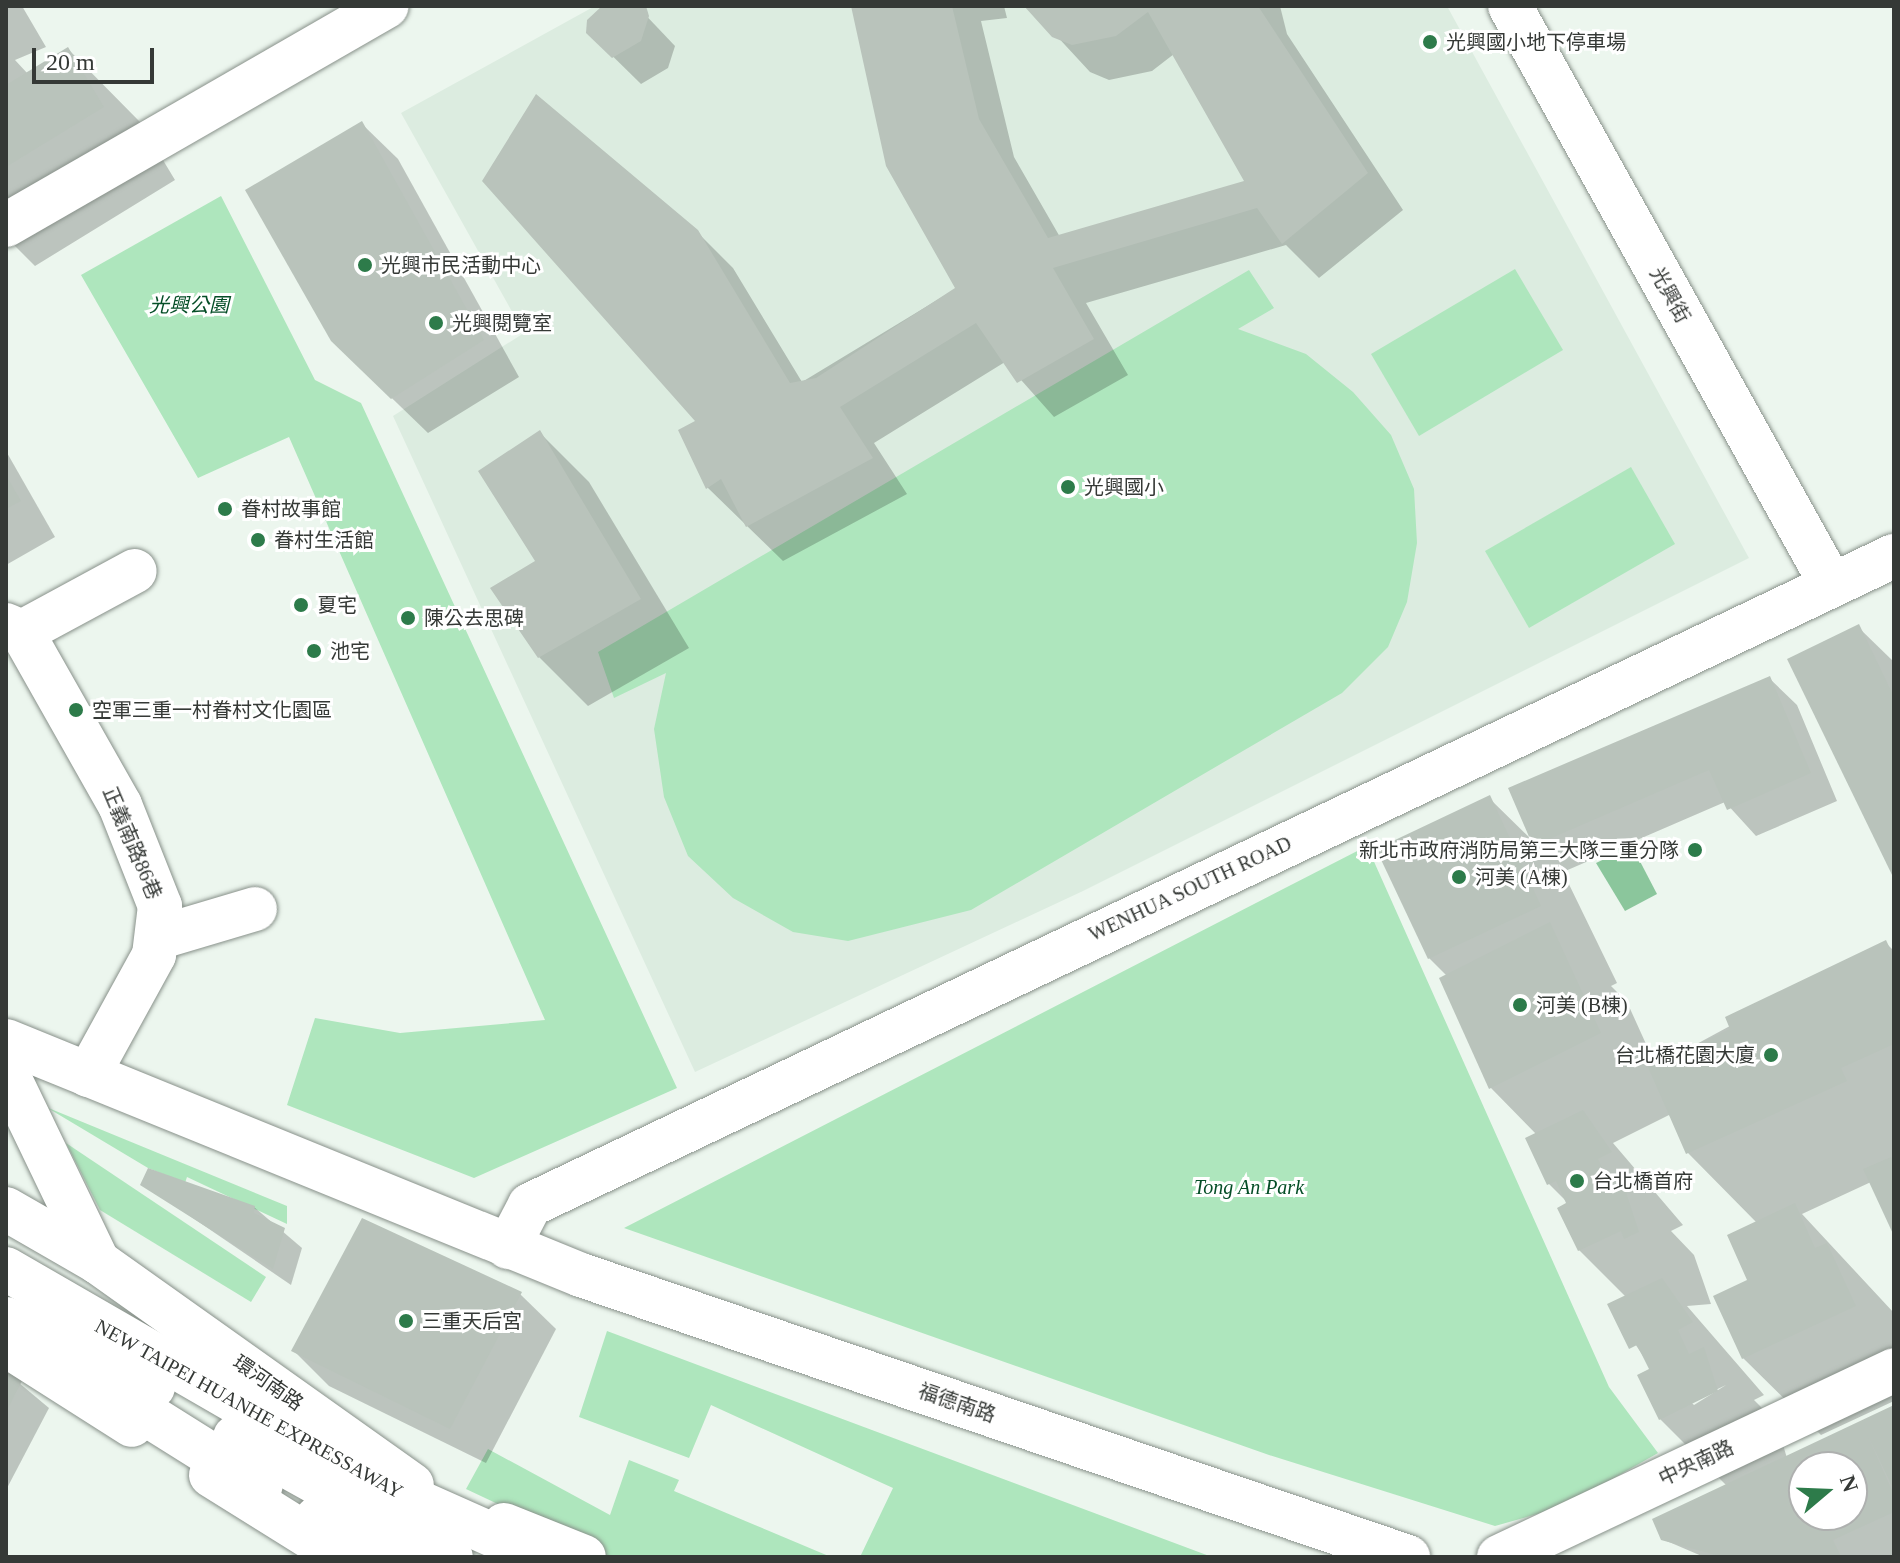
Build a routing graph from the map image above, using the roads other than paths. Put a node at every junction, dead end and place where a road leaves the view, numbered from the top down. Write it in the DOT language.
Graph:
graph roads {
  1 [pos="1510,6"];
  2 [pos="370,11"];
  3 [pos="6,225"];
  4 [pos="1894,556"];
  5 [pos="135,571"];
  6 [pos="1831,584"];
  7 [pos="14,628"];
  8 [pos="255,909"];
  9 [pos="161,937"];
  10 [pos="6,1041"];
  11 [pos="6,1071"];
  12 [pos="88,1075"];
  13 [pos="6,1209"];
  14 [pos="508,1247"];
  15 [pos="98,1262"];
  16 [pos="6,1269"];
  17 [pos="6,1319"];
  18 [pos="6,1325"];
  19 [pos="6,1345"];
  20 [pos="1894,1370"];
  21 [pos="342,1557"];
  22 [pos="383,1557"];
  23 [pos="451,1557"];
  24 [pos="542,1557"];
  25 [pos="584,1557"];
  26 [pos="1408,1557"];
  27 [pos="1499,1557"];
  1 -- 6 [label="main road, 光興街"];
  2 -- 3 [label="main road"];
  4 -- 6 [label="main road, WENHUA SOUTH ROAD"];
  5 -- 7 [label="main road"];
  6 -- 14 [label="main road, WENHUA SOUTH ROAD"];
  7 -- 9 [label="main road, 正義南路86巷"];
  8 -- 9 [label="main road"];
  9 -- 12 [label="main road"];
  10 -- 12 [label="main road, 福德南路"];
  11 -- 15 [label="main road"];
  12 -- 14 [label="main road, 福德南路"];
  13 -- 15 [label="main road, 環河南路"];
  14 -- 26 [label="main road, 福德南路"];
  15 -- 25 [label="main road, 環河南路"];
  16 -- 24 [label="main road, NEW TAIPEI HUANHE EXPRESSAWAY"];
  17 -- 23 [label="main road"];
  18 -- 22 [label="main road"];
  19 -- 21 [label="main road"];
  20 -- 27 [label="main road, 中央南路"];
}
